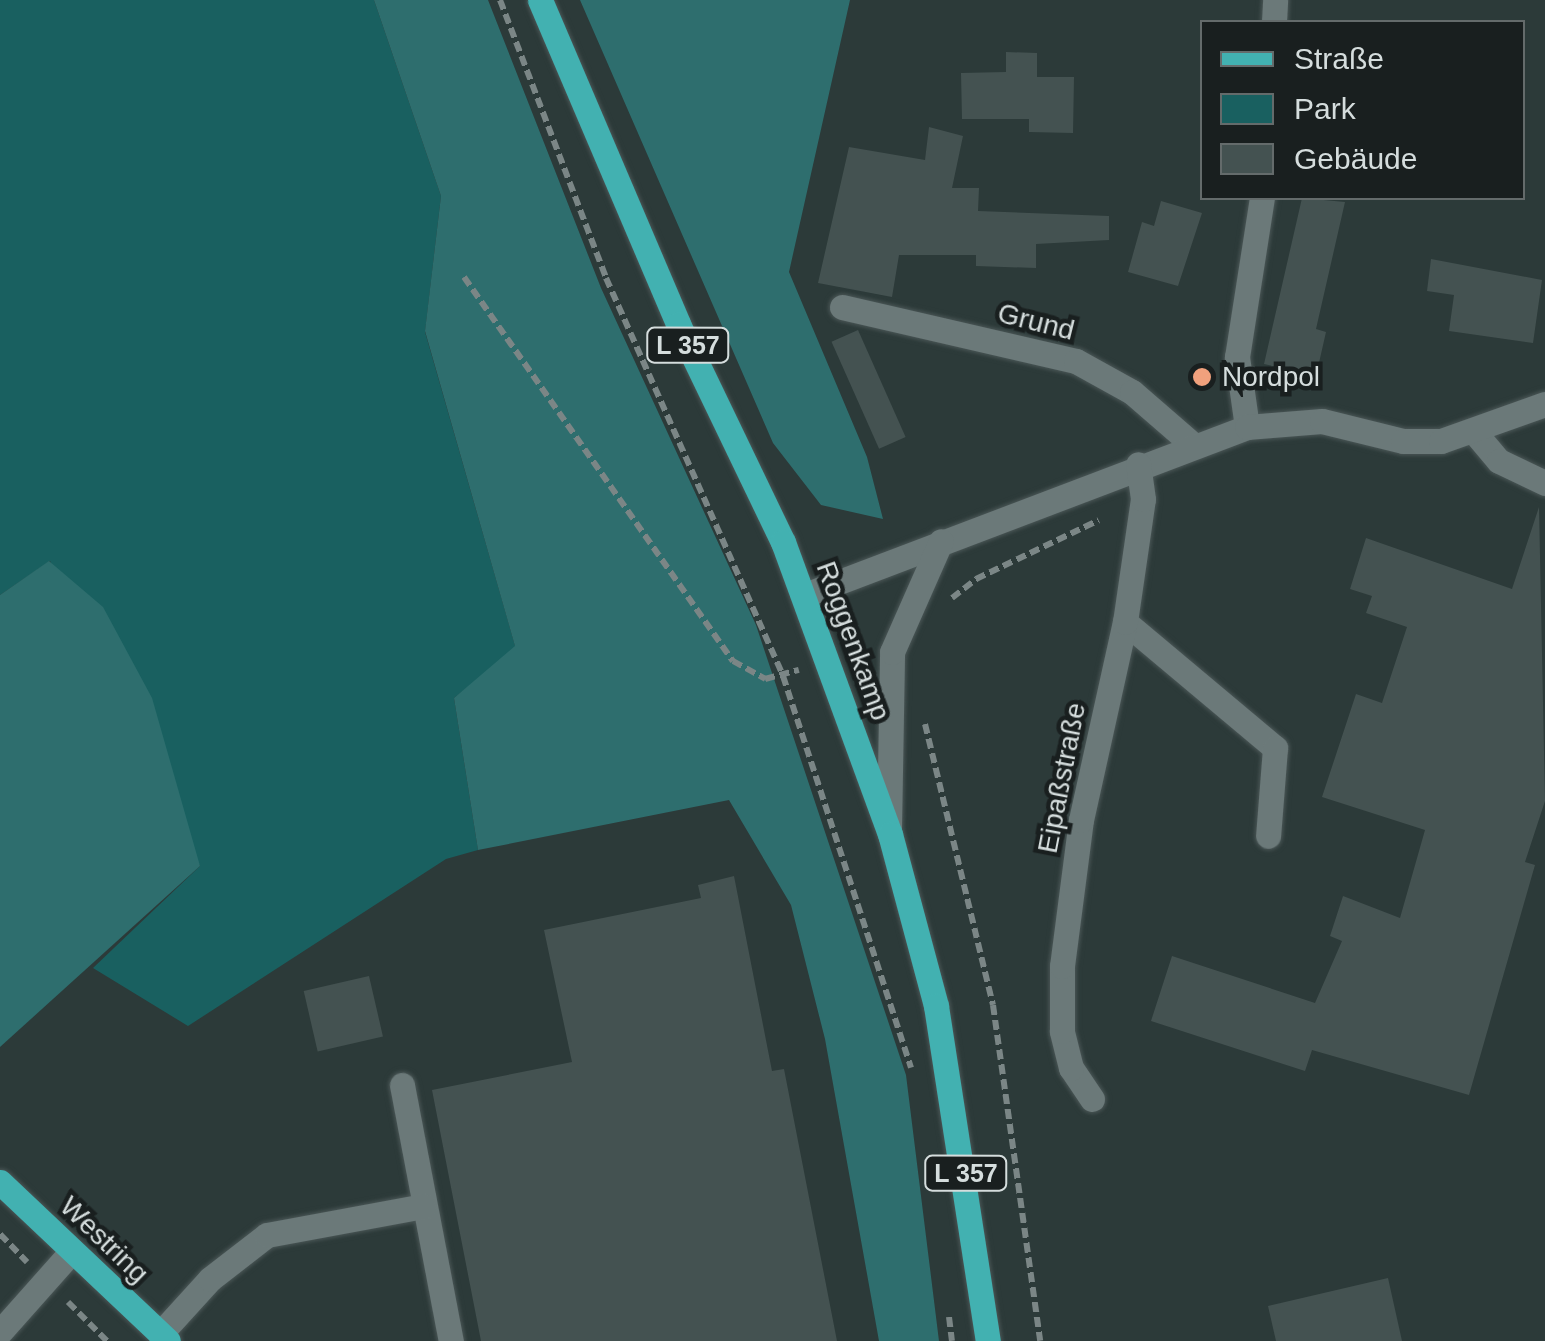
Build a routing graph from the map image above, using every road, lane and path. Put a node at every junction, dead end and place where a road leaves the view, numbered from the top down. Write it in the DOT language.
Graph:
graph roads {
  1 [pos="500,0"];
  2 [pos="540,0"];
  3 [pos="1262,200"];
  4 [pos="464,277"];
  5 [pos="842,306"];
  6 [pos="1545,404"];
  7 [pos="1247,426"];
  8 [pos="1476,434"];
  9 [pos="1192,444"];
  10 [pos="1138,464"];
  11 [pos="1545,482"];
  12 [pos="941,541"];
  13 [pos="806,594"];
  14 [pos="1124,622"];
  15 [pos="783,676"];
  16 [pos="923,709"];
  17 [pos="890,834"];
  18 [pos="1268,836"];
  19 [pos="915,1078"];
  20 [pos="402,1086"];
  21 [pos="1092,1100"];
  22 [pos="0,1182"];
  23 [pos="423,1206"];
  24 [pos="72,1251"];
  25 [pos="948,1309"];
  26 [pos="0,1332"];
  27 [pos="164,1338"];
  28 [pos="451,1341"];
  29 [pos="952,1341"];
  30 [pos="988,1341"];
  31 [pos="1040,1341"];
  1 -- 15 [label="path"];
  2 -- 13 [label="main road, Roggenkamp / L 357"];
  3 -- 7 [label="street"];
  4 -- 15 [label="path"];
  5 -- 9 [label="street, Grund"];
  6 -- 8 [label="street"];
  7 -- 8 [label="street"];
  7 -- 9 [label="street"];
  8 -- 11 [label="street"];
  9 -- 10 [label="street"];
  10 -- 12 [label="street"];
  10 -- 14 [label="street, Eipaßstraße"];
  12 -- 13 [label="street"];
  12 -- 17 [label="street"];
  13 -- 17 [label="main road, Roggenkamp / L 357"];
  14 -- 18 [label="street"];
  14 -- 21 [label="street, Eipaßstraße"];
  15 -- 19 [label="path"];
  16 -- 31 [label="path"];
  17 -- 30 [label="main road, Roggenkamp / L 357"];
  20 -- 23 [label="street"];
  22 -- 24 [label="main road, Westring"];
  23 -- 27 [label="street"];
  23 -- 28 [label="street"];
  24 -- 26 [label="street"];
  24 -- 27 [label="main road, Westring"];
  25 -- 29 [label="path"];
}
